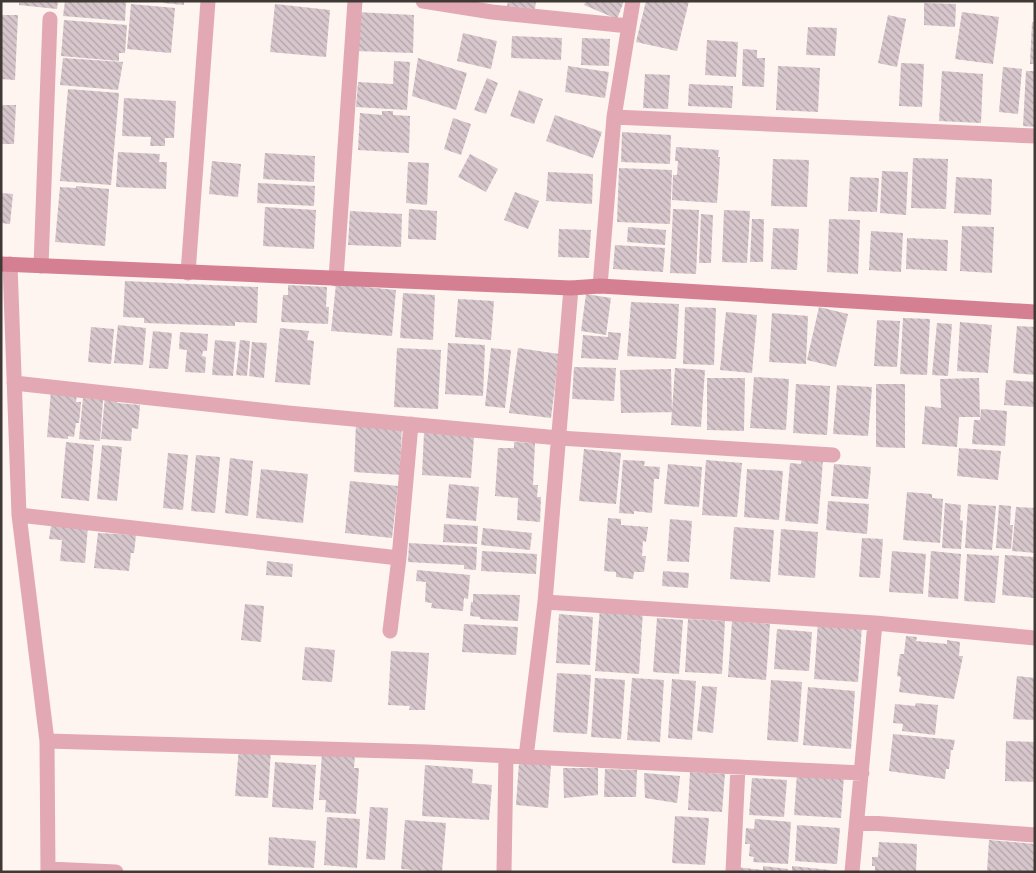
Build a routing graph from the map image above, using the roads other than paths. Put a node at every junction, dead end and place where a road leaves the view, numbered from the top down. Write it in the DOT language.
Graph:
graph roads {
  1 [pos="208,1"];
  2 [pos="355,1"];
  3 [pos="423,1"];
  4 [pos="634,1"];
  5 [pos="505,7"];
  6 [pos="50,18"];
  7 [pos="629,26"];
  8 [pos="614,117"];
  9 [pos="1035,136"];
  10 [pos="5,264"];
  11 [pos="41,266"];
  12 [pos="188,272"];
  13 [pos="336,279"];
  14 [pos="600,286"];
  15 [pos="571,288"];
  16 [pos="1035,312"];
  17 [pos="14,383"];
  18 [pos="411,424"];
  19 [pos="559,438"];
  20 [pos="833,454"];
  21 [pos="19,515"];
  22 [pos="399,558"];
  23 [pos="546,602"];
  24 [pos="875,623"];
  25 [pos="390,631"];
  26 [pos="1035,638"];
  27 [pos="47,741"];
  28 [pos="506,756"];
  29 [pos="526,757"];
  30 [pos="738,767"];
  31 [pos="862,773"];
  32 [pos="857,822"];
  33 [pos="1035,835"];
  34 [pos="48,870"];
  35 [pos="116,872"];
  36 [pos="504,872"];
  37 [pos="733,872"];
  38 [pos="852,872"];
  1 -- 12 [label="street"];
  2 -- 13 [label="street"];
  3 -- 5 [label="street"];
  4 -- 7 [label="street"];
  5 -- 7 [label="street"];
  6 -- 11 [label="street"];
  7 -- 8 [label="street"];
  8 -- 9 [label="street"];
  8 -- 14 [label="street"];
  10 -- 11 [label="street"];
  10 -- 17 [label="street"];
  11 -- 12 [label="street"];
  12 -- 13 [label="street"];
  13 -- 15 [label="street"];
  14 -- 15 [label="street"];
  14 -- 16 [label="street"];
  15 -- 19 [label="street"];
  17 -- 18 [label="street"];
  17 -- 21 [label="street"];
  18 -- 19 [label="street"];
  18 -- 22 [label="street"];
  19 -- 20 [label="street"];
  19 -- 23 [label="street"];
  21 -- 22 [label="street"];
  21 -- 27 [label="street"];
  22 -- 25 [label="street"];
  23 -- 24 [label="street"];
  23 -- 29 [label="street"];
  24 -- 26 [label="street"];
  24 -- 31 [label="street"];
  27 -- 28 [label="street"];
  27 -- 34 [label="street"];
  28 -- 29 [label="street"];
  28 -- 36 [label="street"];
  29 -- 30 [label="street"];
  30 -- 31 [label="street"];
  30 -- 37 [label="street"];
  31 -- 32 [label="street"];
  32 -- 33 [label="street"];
  32 -- 38 [label="street"];
  34 -- 35 [label="street"];
}
